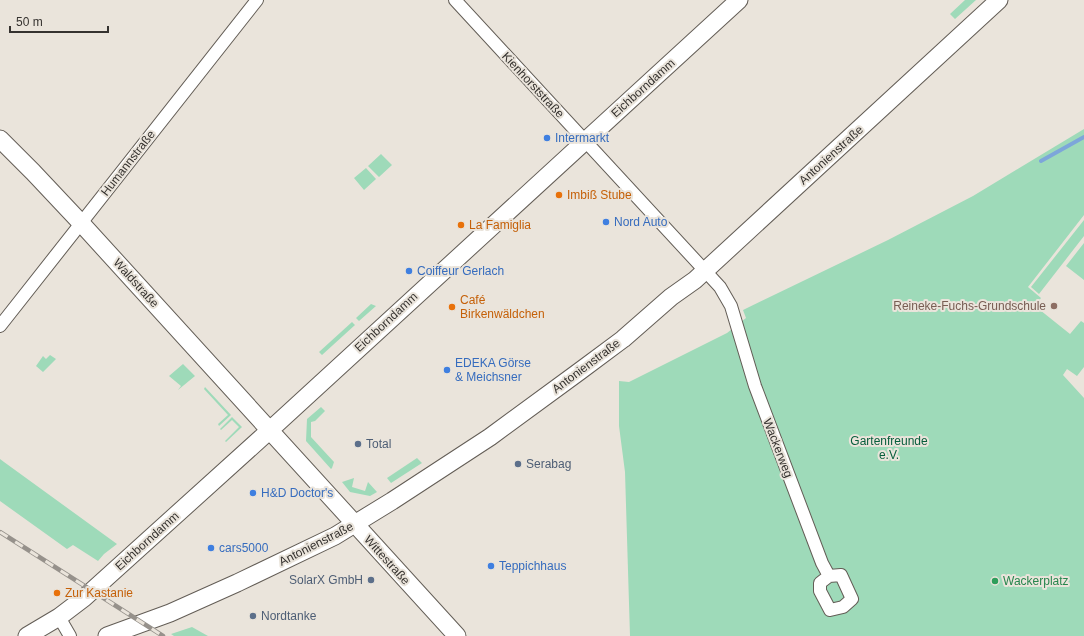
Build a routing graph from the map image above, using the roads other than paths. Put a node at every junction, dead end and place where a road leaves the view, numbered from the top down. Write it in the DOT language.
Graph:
graph roads {
  1 [pos="257,0"];
  2 [pos="455,0"];
  3 [pos="739,0"];
  4 [pos="999,0"];
  5 [pos="0,139"];
  6 [pos="584,141"];
  7 [pos="81,223"];
  8 [pos="705,270"];
  9 [pos="734,317"];
  10 [pos="0,326"];
  11 [pos="270,430"];
  12 [pos="355,524"];
  13 [pos="829,576"];
  14 [pos="59,617"];
  15 [pos="27,636"];
  16 [pos="70,636"];
  17 [pos="106,636"];
  18 [pos="456,636"];
  1 -- 7 [label="street, Humannstraße"];
  2 -- 6 [label="street, Kienhorststraße"];
  3 -- 6 [label="main road, Eichborndamm"];
  4 -- 8 [label="main road, Antonienstraße"];
  5 -- 7 [label="main road, Waldstraße"];
  6 -- 8 [label="street, Kienhorststraße"];
  6 -- 11 [label="main road, Eichborndamm"];
  7 -- 10 [label="street, Humannstraße"];
  7 -- 11 [label="main road, Waldstraße"];
  8 -- 9 [label="street, Kienhorststraße"];
  8 -- 12 [label="main road, Antonienstraße"];
  9 -- 13 [label="street, Wackerweg"];
  11 -- 12 [label="main road, Wittestraße"];
  11 -- 14 [label="main road, Eichborndamm"];
  12 -- 17 [label="main road, Antonienstraße"];
  12 -- 18 [label="main road, Wittestraße"];
  14 -- 15 [label="main road, Eichborndamm"];
  14 -- 16 [label="street"];
}
